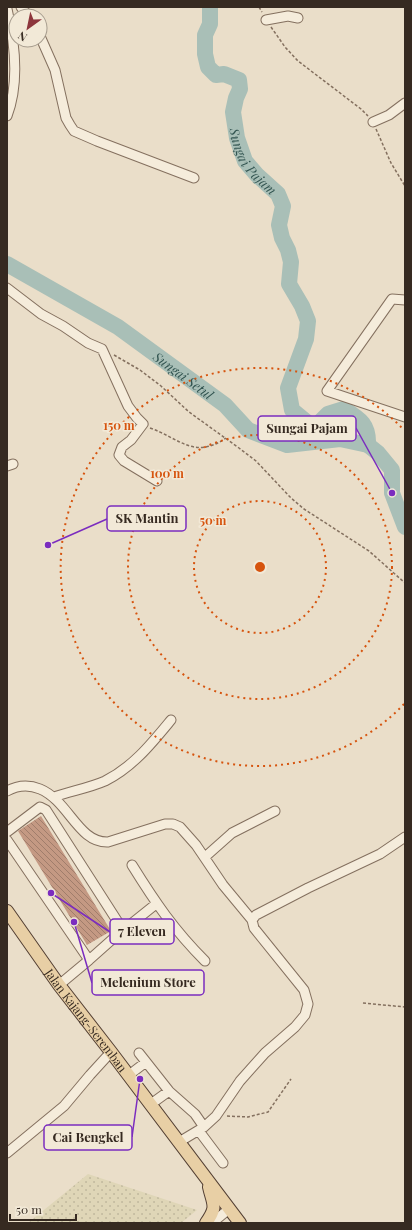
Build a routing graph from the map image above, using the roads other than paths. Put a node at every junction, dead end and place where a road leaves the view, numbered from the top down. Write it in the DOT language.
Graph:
graph roads {
  1 [pos="7,9"];
  2 [pos="298,18"];
  3 [pos="266,20"];
  4 [pos="45,48"];
  5 [pos="405,103"];
  6 [pos="9,105"];
  7 [pos="7,116"];
  8 [pos="373,122"];
  9 [pos="194,178"];
  10 [pos="7,288"];
  11 [pos="405,300"];
  12 [pos="405,417"];
  13 [pos="157,481"];
  14 [pos="171,720"];
  15 [pos="7,791"];
  16 [pos="54,797"];
  17 [pos="275,811"];
  18 [pos="7,832"];
  19 [pos="405,837"];
  20 [pos="7,840"];
  21 [pos="205,857"];
  22 [pos="132,865"];
  23 [pos="156,904"];
  24 [pos="7,910"];
  25 [pos="252,920"];
  26 [pos="123,930"];
  27 [pos="89,960"];
  28 [pos="205,961"];
  29 [pos="59,985"];
  30 [pos="111,1052"];
  31 [pos="139,1053"];
  32 [pos="146,1062"];
  33 [pos="129,1075"];
  34 [pos="169,1091"];
  35 [pos="151,1104"];
  36 [pos="201,1129"];
  37 [pos="179,1142"];
  38 [pos="7,1153"];
  39 [pos="223,1163"];
  40 [pos="210,1183"];
  41 [pos="229,1209"];
  42 [pos="236,1222"];
  43 [pos="206,1223"];
  44 [pos="212,1223"];
  1 -- 6 [label="street"];
  2 -- 3 [label="street"];
  4 -- 9 [label="street"];
  5 -- 8 [label="street"];
  6 -- 7 [label="street"];
  10 -- 13 [label="street"];
  11 -- 12 [label="street"];
  14 -- 16 [label="street"];
  15 -- 16 [label="street"];
  16 -- 21 [label="street"];
  17 -- 21 [label="street"];
  18 -- 26 [label="street"];
  19 -- 25 [label="street"];
  20 -- 27 [label="street"];
  21 -- 25 [label="street"];
  22 -- 23 [label="street"];
  23 -- 26 [label="street"];
  23 -- 28 [label="street"];
  24 -- 29 [label="main road, Jalan Kajang-Seremban"];
  25 -- 36 [label="street"];
  26 -- 27 [label="street"];
  27 -- 29 [label="street"];
  29 -- 30 [label="main road, Jalan Kajang-Seremban"];
  30 -- 33 [label="main road, Jalan Kajang-Seremban"];
  30 -- 38 [label="street"];
  31 -- 32 [label="street"];
  32 -- 33 [label="street"];
  32 -- 34 [label="street"];
  33 -- 35 [label="main road, Jalan Kajang-Seremban"];
  34 -- 35 [label="street"];
  34 -- 36 [label="street"];
  35 -- 37 [label="main road, Jalan Kajang-Seremban"];
  36 -- 37 [label="street"];
  36 -- 39 [label="street"];
  37 -- 40 [label="main road, Jalan Kajang-Seremban"];
  40 -- 41 [label="main road, Jalan Kajang-Seremban"];
  40 -- 43 [label="main road"];
  41 -- 42 [label="main road, Jalan Kajang-Seremban"];
  41 -- 44 [label="street"];
}
